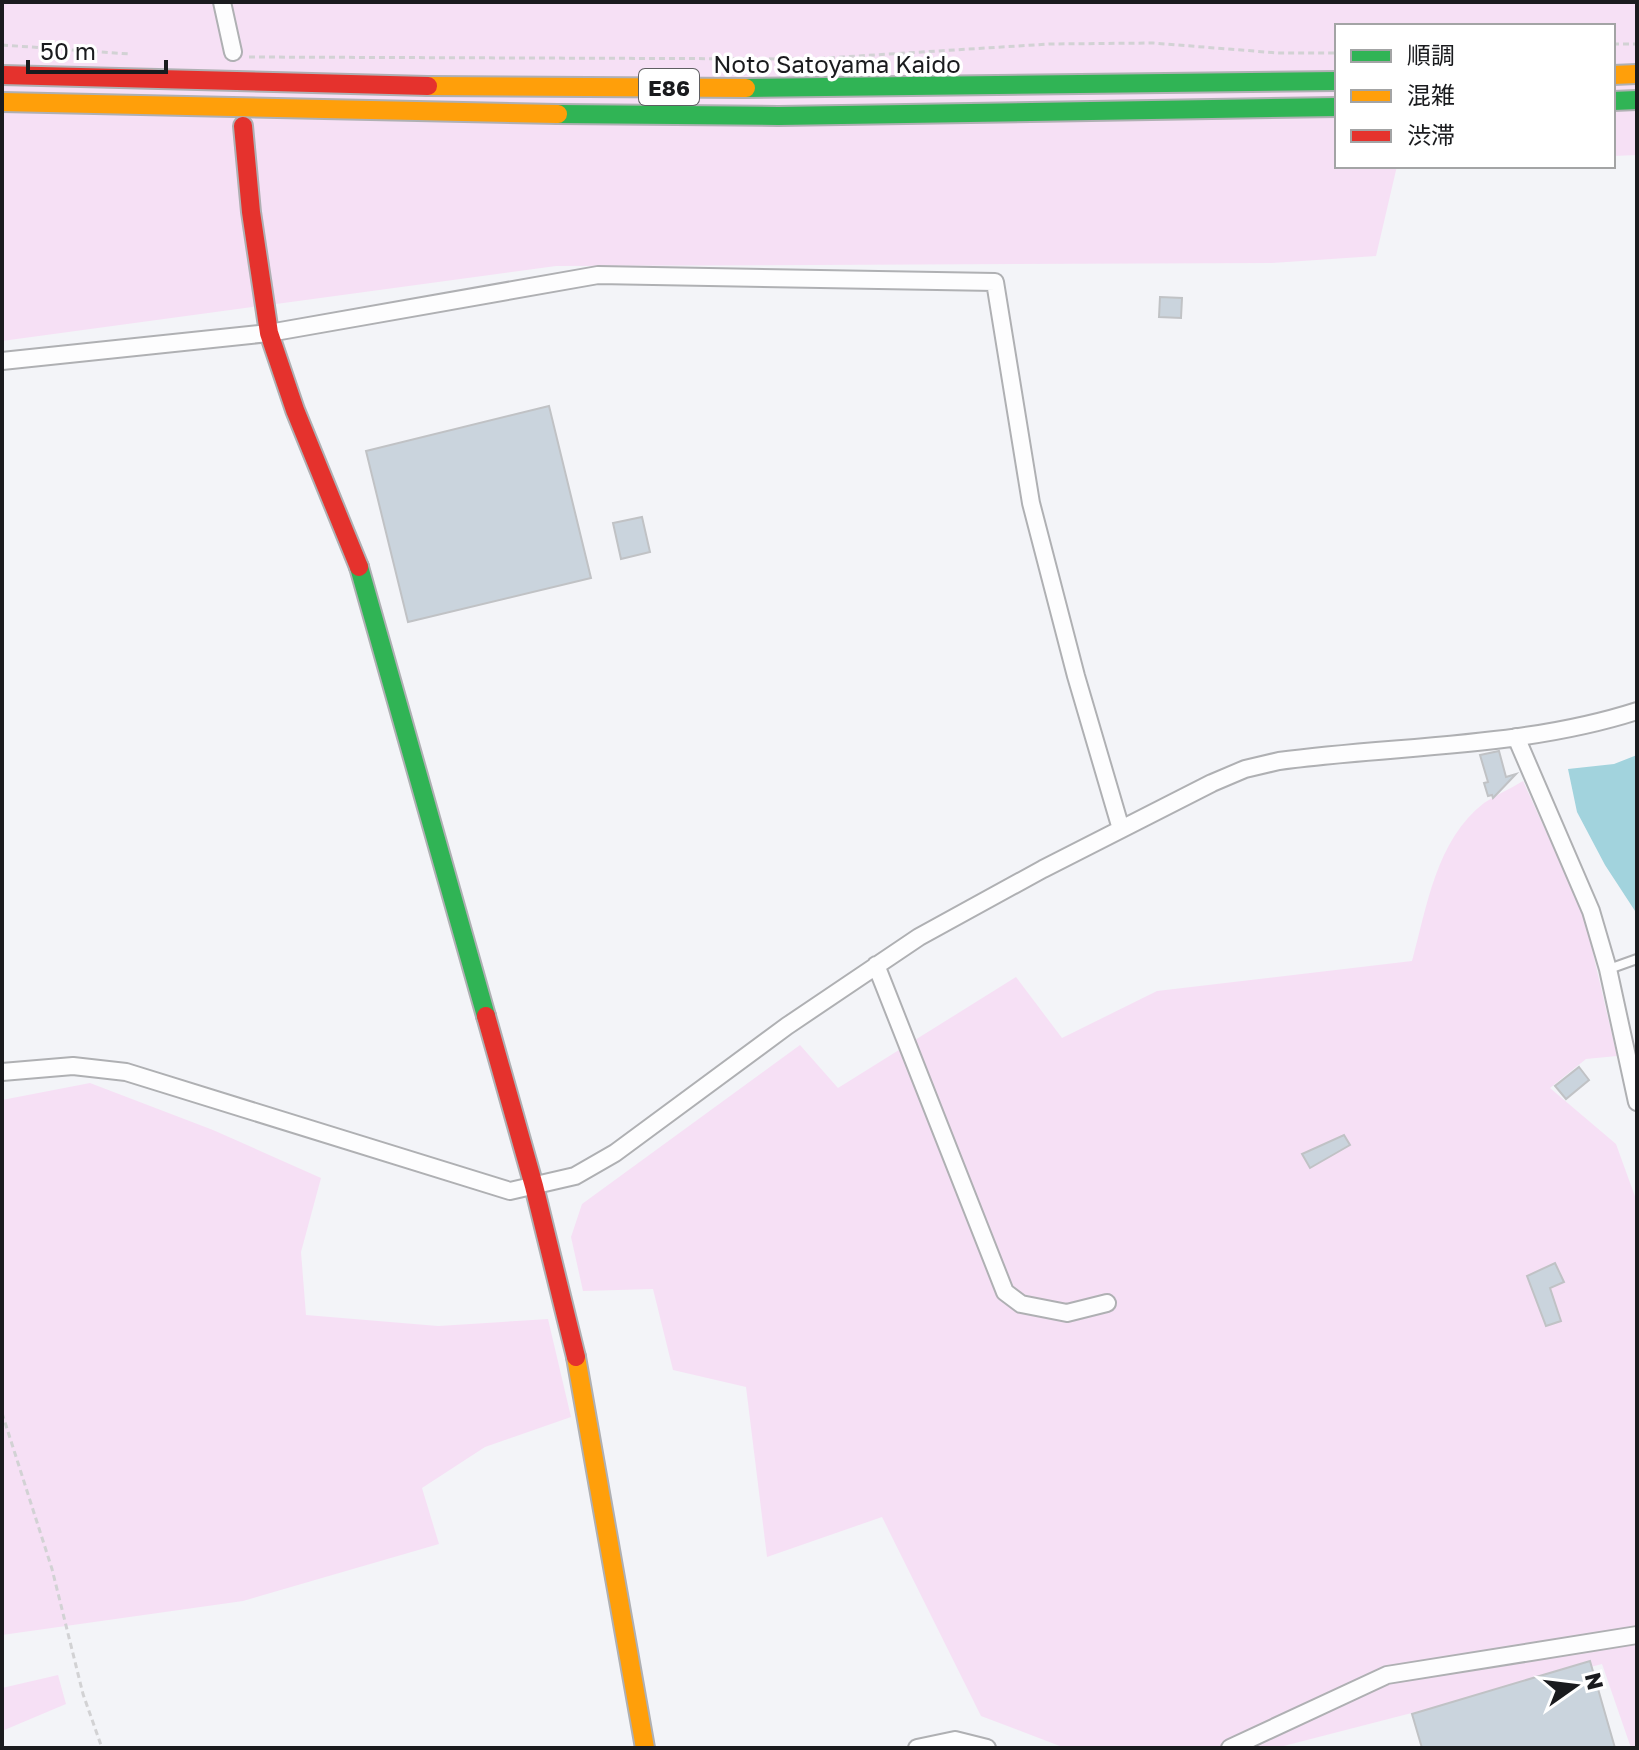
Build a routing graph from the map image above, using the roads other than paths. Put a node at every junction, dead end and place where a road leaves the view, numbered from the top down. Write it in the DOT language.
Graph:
graph roads {
  1 [pos="222,2"];
  2 [pos="238,54"];
  3 [pos="1637,74"];
  4 [pos="2,75"];
  5 [pos="1615,75"];
  6 [pos="1335,81"];
  7 [pos="1637,100"];
  8 [pos="1615,101"];
  9 [pos="2,102"];
  10 [pos="1335,107"];
  11 [pos="243,126"];
  12 [pos="269,333"];
  13 [pos="2,361"];
  14 [pos="1637,711"];
  15 [pos="1516,737"];
  16 [pos="1121,829"];
  17 [pos="1637,959"];
  18 [pos="876,965"];
  19 [pos="1608,969"];
  20 [pos="2,1072"];
  21 [pos="1637,1102"];
  22 [pos="534,1186"];
  23 [pos="1107,1303"];
  24 [pos="1637,1635"];
  25 [pos="645,1748"];
  26 [pos="917,1748"];
  27 [pos="987,1748"];
  28 [pos="1230,1748"];
  1 -- 2 [label="street"];
  3 -- 5 [label="main road"];
  4 -- 6 [label="main road, Noto Satoyama Kaido / E86"];
  7 -- 8 [label="main road"];
  9 -- 10 [label="main road, E86"];
  11 -- 12 [label="main road"];
  12 -- 13 [label="street"];
  12 -- 16 [label="street"];
  12 -- 22 [label="main road"];
  14 -- 15 [label="street"];
  15 -- 16 [label="street"];
  15 -- 19 [label="street"];
  16 -- 18 [label="street"];
  17 -- 19 [label="lane"];
  18 -- 22 [label="street"];
  18 -- 23 [label="street"];
  19 -- 21 [label="street"];
  20 -- 22 [label="street"];
  22 -- 25 [label="main road"];
  24 -- 28 [label="street"];
  26 -- 27 [label="street"];
}
